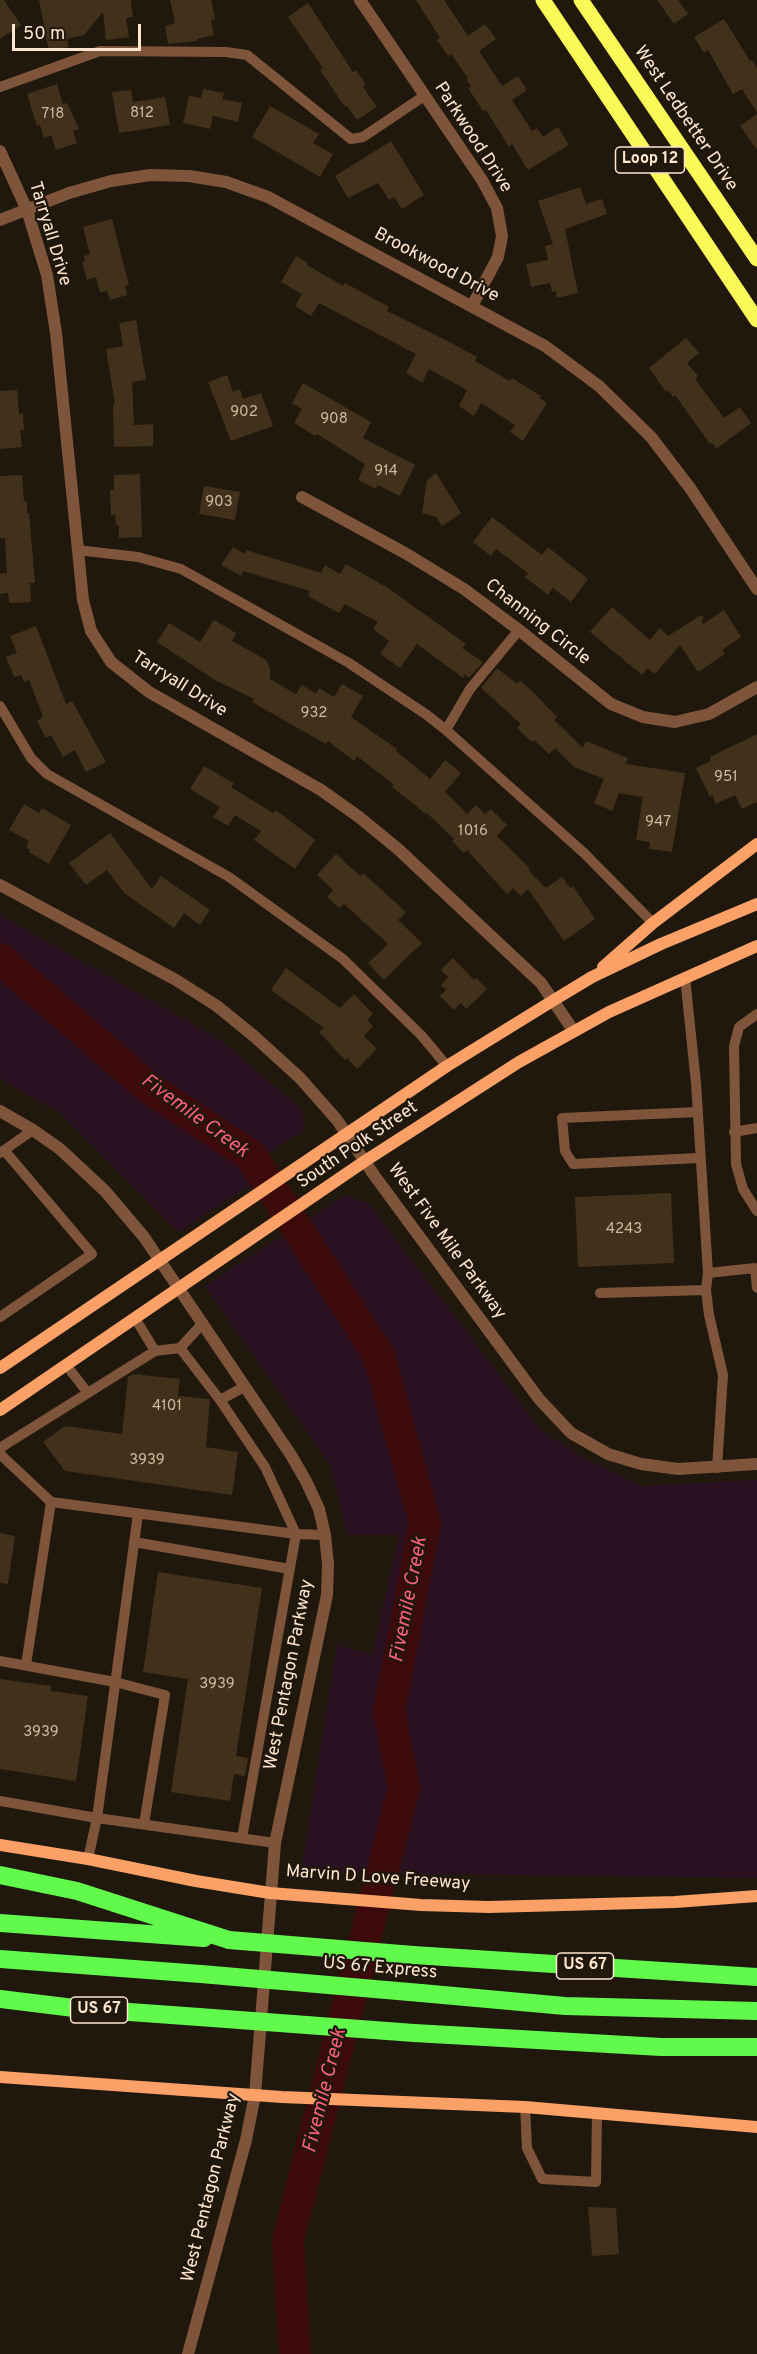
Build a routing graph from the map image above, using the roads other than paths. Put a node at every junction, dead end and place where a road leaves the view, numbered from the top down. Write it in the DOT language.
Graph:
graph roads {
  1 [pos="360,0"];
  2 [pos="543,0"];
  3 [pos="581,0"];
  4 [pos="0,87"];
  5 [pos="424,96"];
  6 [pos="0,150"];
  7 [pos="27,210"];
  8 [pos="0,220"];
  9 [pos="757,259"];
  10 [pos="471,306"];
  11 [pos="757,320"];
  12 [pos="302,497"];
  13 [pos="77,550"];
  14 [pos="757,589"];
  15 [pos="519,630"];
  16 [pos="757,687"];
  17 [pos="0,706"];
  18 [pos="446,730"];
  19 [pos="757,844"];
  20 [pos="0,885"];
  21 [pos="757,904"];
  22 [pos="653,923"];
  23 [pos="757,946"];
  24 [pos="592,976"];
  25 [pos="685,977"];
  26 [pos="554,1000"];
  27 [pos="757,1014"];
  28 [pos="573,1030"];
  29 [pos="447,1066"];
  30 [pos="0,1111"];
  31 [pos="698,1112"];
  32 [pos="757,1128"];
  33 [pos="33,1130"];
  34 [pos="734,1132"];
  35 [pos="347,1134"];
  36 [pos="2,1152"];
  37 [pos="699,1158"];
  38 [pos="365,1161"];
  39 [pos="757,1211"];
  40 [pos="160,1261"];
  41 [pos="756,1268"];
  42 [pos="708,1273"];
  43 [pos="179,1288"];
  44 [pos="757,1288"];
  45 [pos="706,1290"];
  46 [pos="600,1293"];
  47 [pos="0,1317"];
  48 [pos="135,1318"];
  49 [pos="203,1323"];
  50 [pos="180,1348"];
  51 [pos="155,1351"];
  52 [pos="66,1365"];
  53 [pos="0,1368"];
  54 [pos="244,1387"];
  55 [pos="88,1393"];
  56 [pos="220,1400"];
  57 [pos="0,1410"];
  58 [pos="1,1454"];
  59 [pos="757,1464"];
  60 [pos="717,1468"];
  61 [pos="51,1502"];
  62 [pos="138,1514"];
  63 [pos="296,1534"];
  64 [pos="325,1535"];
  65 [pos="134,1542"];
  66 [pos="290,1569"];
  67 [pos="0,1661"];
  68 [pos="26,1665"];
  69 [pos="115,1682"];
  70 [pos="0,1801"];
  71 [pos="97,1818"];
  72 [pos="144,1824"];
  73 [pos="242,1838"];
  74 [pos="275,1843"];
  75 [pos="0,1845"];
  76 [pos="88,1859"];
  77 [pos="0,1875"];
  78 [pos="270,1893"];
  79 [pos="757,1896"];
  80 [pos="0,1923"];
  81 [pos="229,1940"];
  82 [pos="0,1959"];
  83 [pos="757,1977"];
  84 [pos="0,1999"];
  85 [pos="757,2011"];
  86 [pos="757,2047"];
  87 [pos="730,2048"];
  88 [pos="757,2052"];
  89 [pos="0,2077"];
  90 [pos="255,2095"];
  91 [pos="525,2107"];
  92 [pos="597,2113"];
  93 [pos="757,2127"];
  94 [pos="188,2354"];
  1 -- 5 [label="street, Parkwood Drive"];
  2 -- 11 [label="main road, Loop 12"];
  3 -- 9 [label="main road, West Ledbetter Drive / Loop 12"];
  4 -- 5 [label="lane"];
  5 -- 10 [label="street, Parkwood Drive"];
  6 -- 7 [label="street, Tarryall Drive"];
  7 -- 8 [label="street, Brookwood Drive"];
  7 -- 10 [label="street, Brookwood Drive"];
  7 -- 13 [label="street, Tarryall Drive"];
  10 -- 14 [label="street, Brookwood Drive"];
  12 -- 15 [label="street, Channing Circle"];
  13 -- 18 [label="lane"];
  13 -- 26 [label="street, Tarryall Drive"];
  15 -- 16 [label="street, Channing Circle"];
  15 -- 18 [label="lane"];
  17 -- 29 [label="lane"];
  18 -- 22 [label="lane"];
  19 -- 22 [label="main road"];
  20 -- 35 [label="street, West Five Mile Parkway"];
  21 -- 24 [label="main road, South Polk Street"];
  22 -- 24 [label="main road"];
  23 -- 25 [label="main road, South Polk Street"];
  24 -- 26 [label="main road, South Polk Street"];
  25 -- 28 [label="main road, South Polk Street"];
  25 -- 31 [label="lane"];
  26 -- 28 [label="street, Tarryall Drive"];
  26 -- 29 [label="main road, South Polk Street"];
  27 -- 34 [label="lane"];
  28 -- 38 [label="main road, South Polk Street"];
  29 -- 35 [label="main road, South Polk Street"];
  30 -- 33 [label="street, West Pentagon Parkway"];
  31 -- 37 [label="lane"];
  31 -- 37 [label="lane"];
  32 -- 34 [label="lane"];
  33 -- 36 [label="lane"];
  33 -- 40 [label="street, West Pentagon Parkway"];
  34 -- 39 [label="lane"];
  35 -- 38 [label="street, West Five Mile Parkway"];
  35 -- 40 [label="main road, South Polk Street"];
  36 -- 47 [label="lane"];
  37 -- 42 [label="lane"];
  38 -- 43 [label="main road, South Polk Street"];
  38 -- 60 [label="street, West Five Mile Parkway"];
  40 -- 43 [label="street, West Pentagon Parkway"];
  40 -- 53 [label="main road, South Polk Street"];
  41 -- 42 [label="lane"];
  41 -- 44 [label="lane"];
  42 -- 45 [label="lane"];
  43 -- 48 [label="main road, South Polk Street"];
  43 -- 49 [label="street, West Pentagon Parkway"];
  45 -- 46 [label="lane"];
  45 -- 60 [label="lane"];
  48 -- 51 [label="lane"];
  48 -- 52 [label="main road, South Polk Street"];
  49 -- 50 [label="lane"];
  49 -- 54 [label="street, West Pentagon Parkway"];
  50 -- 51 [label="lane"];
  50 -- 56 [label="lane"];
  51 -- 55 [label="lane"];
  52 -- 55 [label="lane"];
  52 -- 57 [label="main road, South Polk Street"];
  54 -- 56 [label="lane"];
  54 -- 64 [label="street, West Pentagon Parkway"];
  55 -- 58 [label="lane"];
  56 -- 63 [label="lane"];
  58 -- 61 [label="lane"];
  59 -- 60 [label="street, West Five Mile Parkway"];
  61 -- 62 [label="lane"];
  61 -- 68 [label="lane"];
  62 -- 63 [label="lane"];
  62 -- 65 [label="lane"];
  63 -- 64 [label="lane"];
  63 -- 66 [label="lane"];
  64 -- 74 [label="street, West Pentagon Parkway"];
  65 -- 66 [label="lane"];
  65 -- 69 [label="lane"];
  66 -- 73 [label="lane"];
  67 -- 68 [label="lane"];
  68 -- 69 [label="lane"];
  69 -- 71 [label="lane"];
  69 -- 72 [label="lane"];
  70 -- 71 [label="lane"];
  71 -- 72 [label="lane"];
  71 -- 76 [label="lane"];
  72 -- 73 [label="lane"];
  73 -- 74 [label="lane"];
  74 -- 78 [label="street, West Pentagon Parkway"];
  75 -- 76 [label="main road, Marvin D Love Freeway"];
  76 -- 78 [label="main road, Marvin D Love Freeway"];
  77 -- 81 [label="highway"];
  78 -- 79 [label="main road, Marvin D Love Freeway"];
  78 -- 90 [label="street, West Pentagon Parkway"];
  80 -- 81 [label="highway, US 67"];
  81 -- 83 [label="highway, US 67, bridge"];
  82 -- 85 [label="highway, US 67 Express, bridge"];
  84 -- 87 [label="highway, US 67, bridge"];
  86 -- 87 [label="highway, US 67"];
  87 -- 88 [label="highway"];
  89 -- 90 [label="main road"];
  90 -- 91 [label="main road"];
  90 -- 94 [label="street, West Pentagon Parkway"];
  91 -- 92 [label="main road"];
  91 -- 92 [label="lane"];
  92 -- 93 [label="main road"];
}
